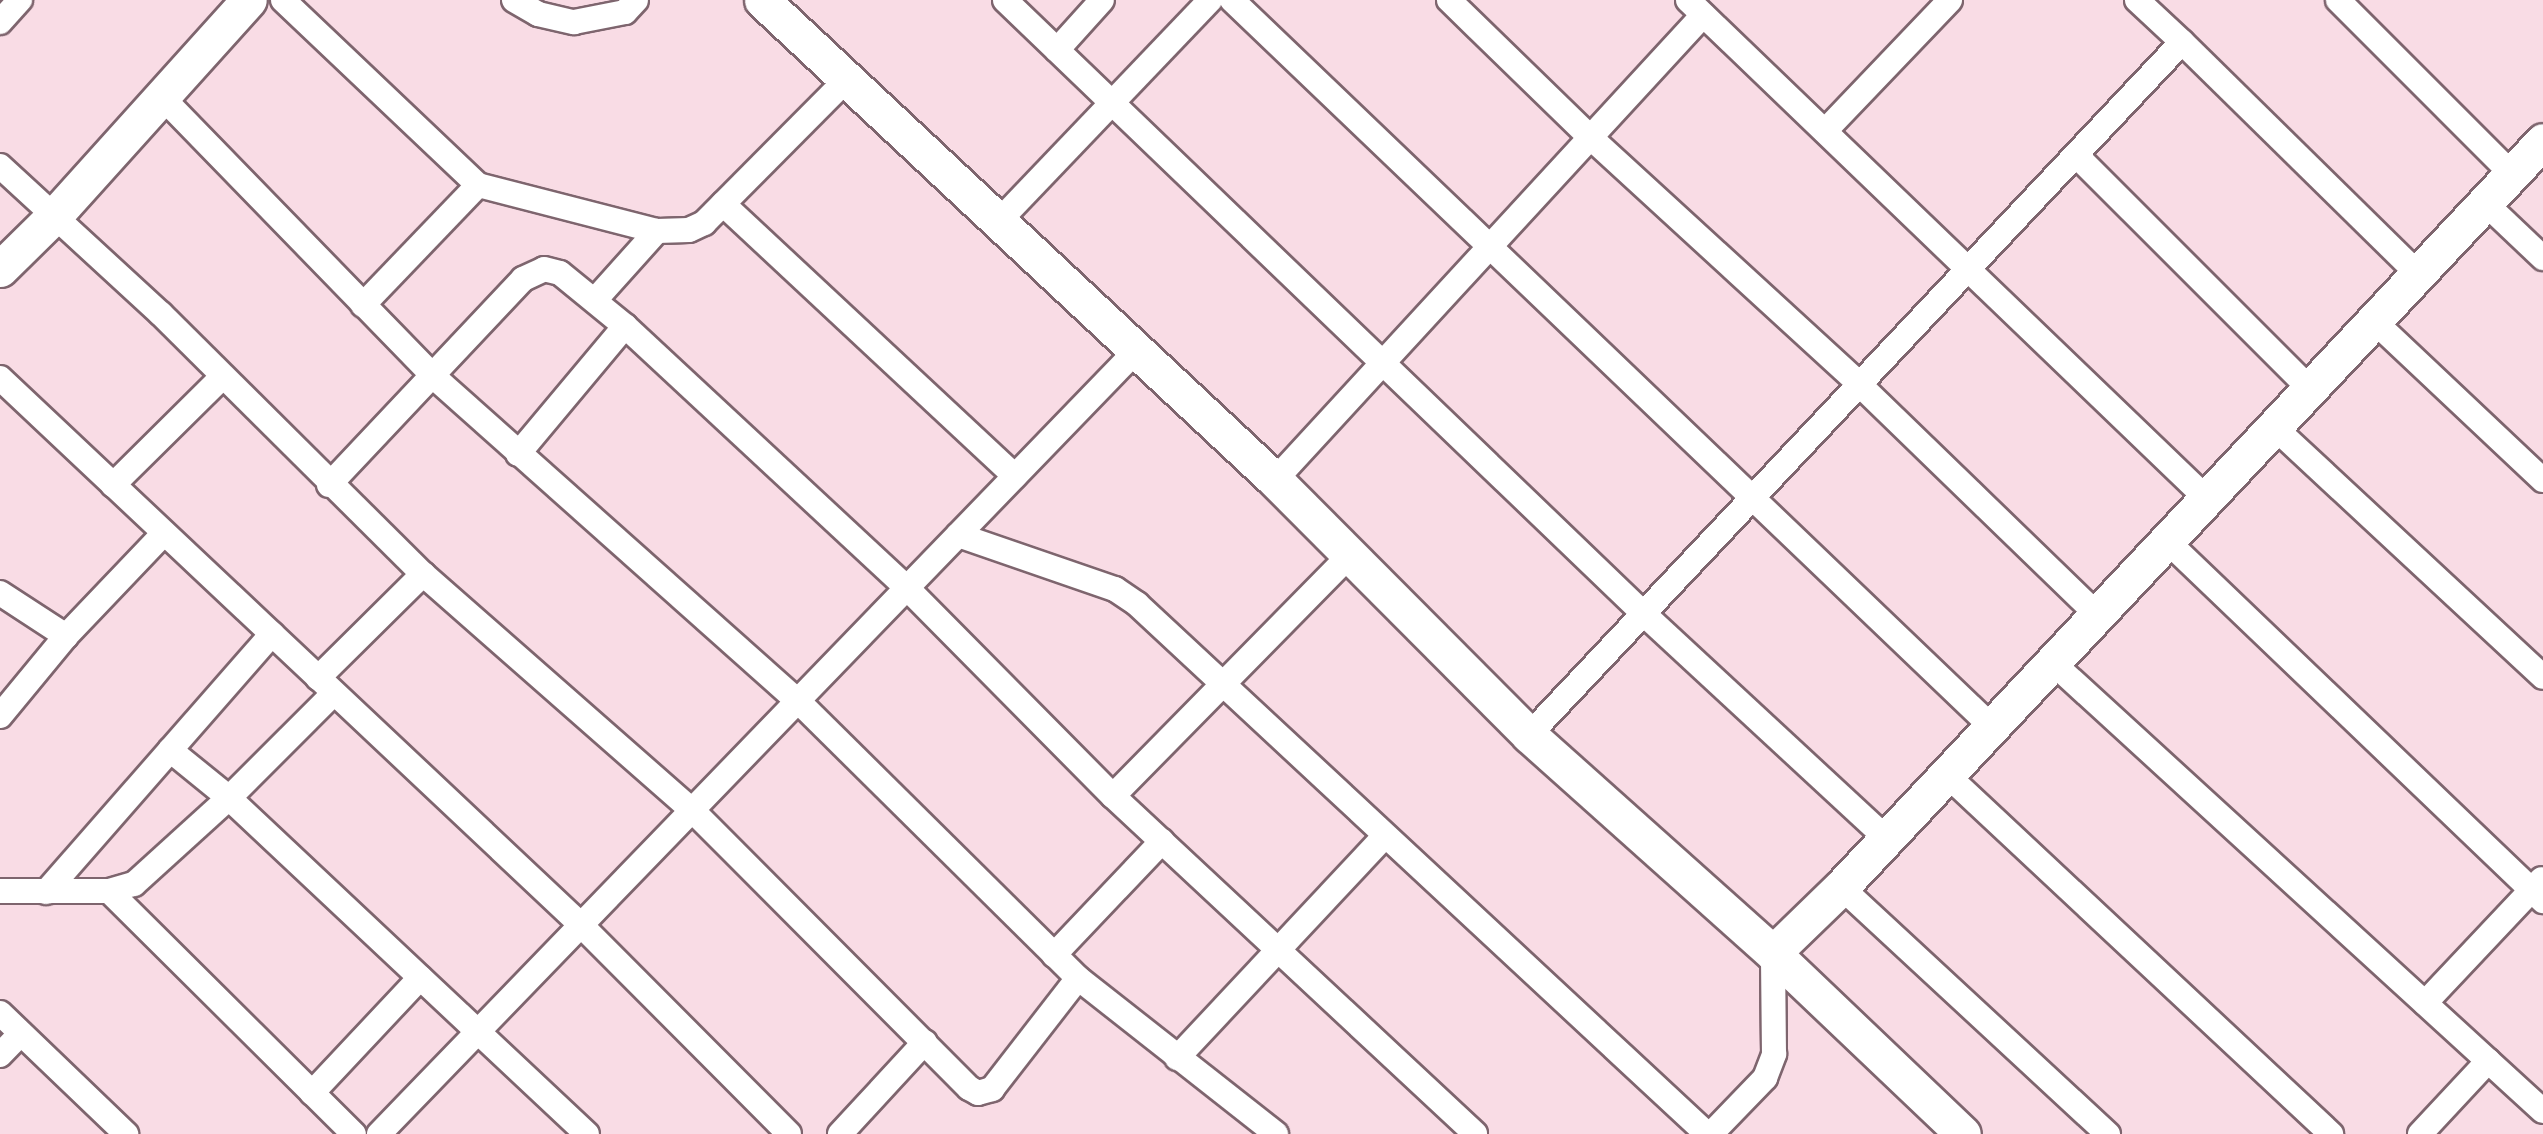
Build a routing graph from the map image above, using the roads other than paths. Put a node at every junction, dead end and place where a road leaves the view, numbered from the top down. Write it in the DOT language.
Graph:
graph roads {
  1 [pos="20,0"];
  2 [pos="283,0"];
  3 [pos="514,0"];
  4 [pos="636,0"];
  5 [pos="1005,0"];
  6 [pos="1102,0"];
  7 [pos="1210,0"];
  8 [pos="1232,0"];
  9 [pos="1449,0"];
  10 [pos="1951,0"];
  11 [pos="2137,0"];
  12 [pos="2339,0"];
  13 [pos="239,3"];
  14 [pos="772,3"];
  15 [pos="1695,7"];
  16 [pos="0,22"];
  17 [pos="2182,42"];
  18 [pos="1057,50"];
  19 [pos="847,79"];
  20 [pos="160,95"];
  21 [pos="1114,103"];
  22 [pos="1825,131"];
  23 [pos="1590,137"];
  24 [pos="2543,141"];
  25 [pos="2076,155"];
  26 [pos="0,166"];
  27 [pos="2512,174"];
  28 [pos="478,185"];
  29 [pos="2485,203"];
  30 [pos="723,204"];
  31 [pos="57,214"];
  32 [pos="1000,220"];
  33 [pos="657,231"];
  34 [pos="1490,246"];
  35 [pos="2543,258"];
  36 [pos="1968,267"];
  37 [pos="0,269"];
  38 [pos="2418,274"];
  39 [pos="595,300"];
  40 [pos="363,305"];
  41 [pos="2374,321"];
  42 [pos="625,326"];
  43 [pos="1137,350"];
  44 [pos="1384,360"];
  45 [pos="222,377"];
  46 [pos="434,377"];
  47 [pos="0,378"];
  48 [pos="1858,383"];
  49 [pos="2310,390"];
  50 [pos="2274,427"];
  51 [pos="518,454"];
  52 [pos="1016,476"];
  53 [pos="1275,480"];
  54 [pos="2543,480"];
  55 [pos="113,485"];
  56 [pos="329,485"];
  57 [pos="1752,496"];
  58 [pos="2207,499"];
  59 [pos="164,533"];
  60 [pos="958,535"];
  61 [pos="2167,541"];
  62 [pos="1350,555"];
  63 [pos="423,574"];
  64 [pos="907,588"];
  65 [pos="0,593"];
  66 [pos="1644,614"];
  67 [pos="2097,615"];
  68 [pos="272,634"];
  69 [pos="66,636"];
  70 [pos="2053,663"];
  71 [pos="2543,677"];
  72 [pos="1221,684"];
  73 [pos="326,685"];
  74 [pos="798,701"];
  75 [pos="0,716"];
  76 [pos="1992,727"];
  77 [pos="1529,735"];
  78 [pos="170,750"];
  79 [pos="1947,775"];
  80 [pos="1113,796"];
  81 [pos="229,798"];
  82 [pos="692,810"];
  83 [pos="1384,837"];
  84 [pos="1887,839"];
  85 [pos="1162,841"];
  86 [pos="1841,887"];
  87 [pos="2539,889"];
  88 [pos="0,891"];
  89 [pos="109,891"];
  90 [pos="46,892"];
  91 [pos="580,924"];
  92 [pos="1276,948"];
  93 [pos="1773,953"];
  94 [pos="1054,955"];
  95 [pos="420,978"];
  96 [pos="1078,978"];
  97 [pos="2425,1003"];
  98 [pos="0,1013"];
  99 [pos="476,1032"];
  100 [pos="21,1033"];
  101 [pos="925,1042"];
  102 [pos="0,1055"];
  103 [pos="1177,1058"];
  104 [pos="2488,1061"];
  105 [pos="313,1093"];
  106 [pos="2543,1111"];
  107 [pos="119,1132"];
  108 [pos="354,1134"];
  109 [pos="379,1134"];
  110 [pos="587,1134"];
  111 [pos="789,1134"];
  112 [pos="840,1134"];
  113 [pos="1276,1134"];
  114 [pos="1475,1134"];
  115 [pos="1709,1134"];
  116 [pos="1964,1134"];
  117 [pos="2108,1134"];
  118 [pos="2331,1134"];
  119 [pos="2420,1134"];
  1 -- 16 [label="street"];
  2 -- 28 [label="street"];
  3 -- 4 [label="street"];
  5 -- 18 [label="street"];
  6 -- 18 [label="street"];
  7 -- 21 [label="street"];
  8 -- 34 [label="street"];
  9 -- 23 [label="street"];
  10 -- 22 [label="street"];
  11 -- 17 [label="street"];
  12 -- 27 [label="street"];
  13 -- 20 [label="street"];
  14 -- 19 [label="street"];
  15 -- 22 [label="street"];
  15 -- 23 [label="street"];
  17 -- 25 [label="street"];
  17 -- 38 [label="street"];
  18 -- 21 [label="street"];
  19 -- 30 [label="street"];
  19 -- 32 [label="street"];
  20 -- 31 [label="street"];
  20 -- 40 [label="street"];
  21 -- 32 [label="street"];
  21 -- 44 [label="street"];
  22 -- 36 [label="street"];
  23 -- 34 [label="street"];
  23 -- 48 [label="street"];
  24 -- 27 [label="street"];
  25 -- 36 [label="street"];
  25 -- 49 [label="street"];
  26 -- 31 [label="street"];
  27 -- 29 [label="street"];
  28 -- 33 [label="street"];
  28 -- 40 [label="street"];
  29 -- 35 [label="street"];
  29 -- 38 [label="street"];
  30 -- 33 [label="street"];
  30 -- 52 [label="street"];
  31 -- 37 [label="street"];
  31 -- 45 [label="street"];
  32 -- 43 [label="street"];
  33 -- 39 [label="street"];
  34 -- 44 [label="street"];
  34 -- 57 [label="street"];
  36 -- 48 [label="street"];
  36 -- 58 [label="street"];
  38 -- 41 [label="street"];
  39 -- 42 [label="street"];
  39 -- 46 [label="street"];
  40 -- 46 [label="street"];
  41 -- 49 [label="street"];
  41 -- 54 [label="street"];
  42 -- 51 [label="street"];
  42 -- 64 [label="street"];
  43 -- 52 [label="street"];
  43 -- 53 [label="street"];
  44 -- 53 [label="street"];
  44 -- 66 [label="street"];
  45 -- 55 [label="street"];
  45 -- 56 [label="street"];
  46 -- 51 [label="street"];
  46 -- 56 [label="street"];
  47 -- 55 [label="street"];
  48 -- 57 [label="street"];
  48 -- 67 [label="street"];
  49 -- 50 [label="street"];
  50 -- 58 [label="street"];
  50 -- 71 [label="street"];
  51 -- 74 [label="street"];
  52 -- 60 [label="street"];
  53 -- 62 [label="street"];
  55 -- 59 [label="street"];
  56 -- 63 [label="street"];
  57 -- 66 [label="street"];
  57 -- 76 [label="street"];
  58 -- 61 [label="street"];
  59 -- 68 [label="street"];
  59 -- 69 [label="street"];
  60 -- 64 [label="street"];
  60 -- 72 [label="street"];
  61 -- 67 [label="street"];
  61 -- 87 [label="street"];
  62 -- 72 [label="street"];
  62 -- 77 [label="street"];
  63 -- 73 [label="street"];
  63 -- 82 [label="street"];
  64 -- 74 [label="street"];
  64 -- 80 [label="street"];
  65 -- 69 [label="street"];
  66 -- 77 [label="street"];
  66 -- 84 [label="street"];
  67 -- 70 [label="street"];
  68 -- 73 [label="street"];
  68 -- 78 [label="street"];
  69 -- 75 [label="street"];
  70 -- 76 [label="street"];
  70 -- 97 [label="street"];
  72 -- 80 [label="street"];
  72 -- 83 [label="street"];
  73 -- 81 [label="street"];
  73 -- 91 [label="street"];
  74 -- 82 [label="street"];
  74 -- 94 [label="street"];
  76 -- 79 [label="street"];
  77 -- 93 [label="street"];
  78 -- 81 [label="street"];
  78 -- 90 [label="street"];
  79 -- 84 [label="street"];
  79 -- 118 [label="street"];
  80 -- 85 [label="street"];
  81 -- 89 [label="street"];
  81 -- 95 [label="street"];
  82 -- 91 [label="street"];
  82 -- 101 [label="street"];
  83 -- 92 [label="street"];
  83 -- 115 [label="street"];
  84 -- 86 [label="street"];
  85 -- 92 [label="street"];
  85 -- 94 [label="street"];
  86 -- 93 [label="street"];
  86 -- 117 [label="street"];
  87 -- 97 [label="street"];
  88 -- 90 [label="street"];
  89 -- 90 [label="street"];
  89 -- 105 [label="street"];
  91 -- 99 [label="street"];
  91 -- 111 [label="street"];
  92 -- 103 [label="street"];
  92 -- 114 [label="street"];
  93 -- 115 [label="street"];
  93 -- 116 [label="street"];
  94 -- 96 [label="street"];
  95 -- 99 [label="street"];
  95 -- 105 [label="street"];
  96 -- 101 [label="street"];
  96 -- 103 [label="street"];
  97 -- 104 [label="street"];
  98 -- 100 [label="street"];
  99 -- 109 [label="street"];
  99 -- 110 [label="street"];
  100 -- 102 [label="street"];
  100 -- 107 [label="street"];
  101 -- 112 [label="street"];
  103 -- 113 [label="street"];
  104 -- 106 [label="street"];
  104 -- 119 [label="street"];
  105 -- 108 [label="street"];
}
